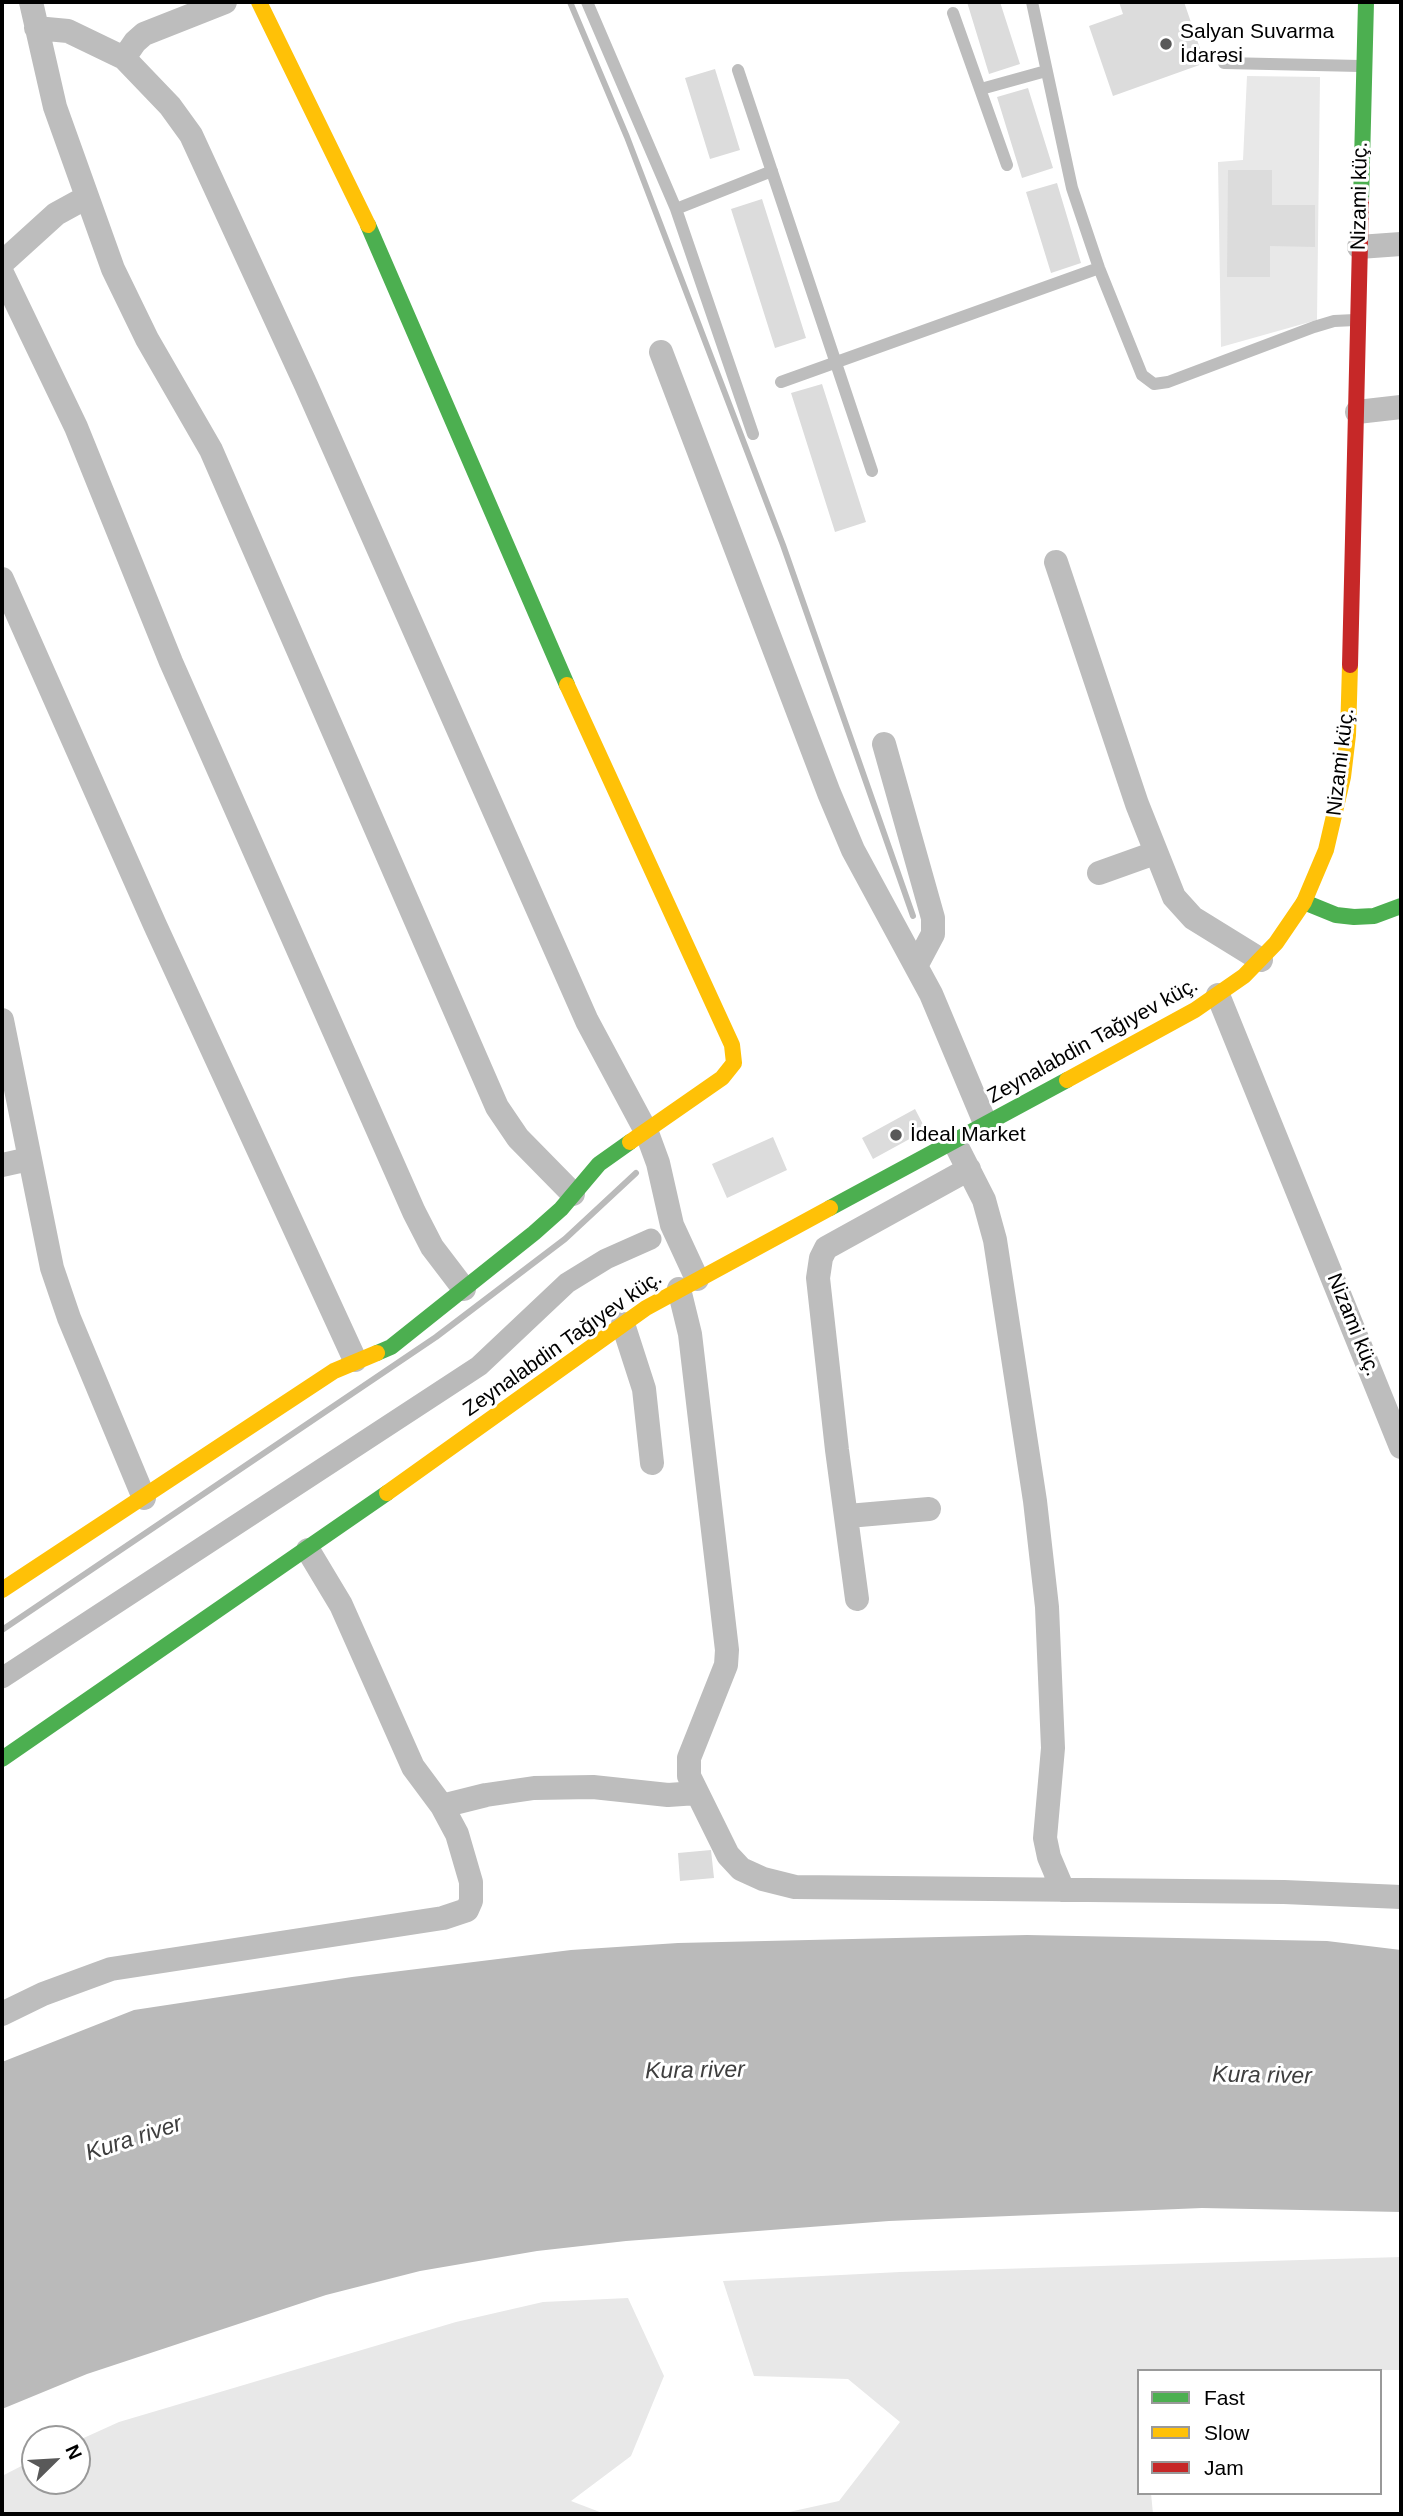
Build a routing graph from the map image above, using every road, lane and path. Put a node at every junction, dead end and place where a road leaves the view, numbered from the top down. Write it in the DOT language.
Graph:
graph roads {
  1 [pos="31,2"];
  2 [pos="225,2"];
  3 [pos="259,2"];
  4 [pos="587,2"];
  5 [pos="1032,2"];
  6 [pos="1366,2"];
  7 [pos="953,13"];
  8 [pos="36,28"];
  9 [pos="124,58"];
  10 [pos="1224,63"];
  11 [pos="1364,66"];
  12 [pos="738,70"];
  13 [pos="1046,71"];
  14 [pos="981,89"];
  15 [pos="1007,165"];
  16 [pos="772,171"];
  17 [pos="86,197"];
  18 [pos="677,209"];
  19 [pos="1401,244"];
  20 [pos="1359,247"];
  21 [pos="2,263"];
  22 [pos="1098,268"];
  23 [pos="2,273"];
  24 [pos="1359,320"];
  25 [pos="661,352"];
  26 [pos="836,363"];
  27 [pos="781,382"];
  28 [pos="1401,407"];
  29 [pos="1357,412"];
  30 [pos="753,433"];
  31 [pos="872,471"];
  32 [pos="1056,562"];
  33 [pos="2,579"];
  34 [pos="884,744"];
  35 [pos="1155,853"];
  36 [pos="1099,873"];
  37 [pos="1304,902"];
  38 [pos="1401,906"];
  39 [pos="1261,960"];
  40 [pos="916,966"];
  41 [pos="1218,995"];
  42 [pos="2,1020"];
  43 [pos="986,1125"];
  44 [pos="647,1133"];
  45 [pos="955,1143"];
  46 [pos="29,1159"];
  47 [pos="2,1165"];
  48 [pos="969,1168"];
  49 [pos="573,1194"];
  50 [pos="688,1284"];
  51 [pos="464,1289"];
  52 [pos="622,1324"];
  53 [pos="355,1360"];
  54 [pos="1401,1447"];
  55 [pos="652,1463"];
  56 [pos="145,1498"];
  57 [pos="929,1509"];
  58 [pos="848,1516"];
  59 [pos="308,1550"];
  60 [pos="2,1590"];
  61 [pos="857,1599"];
  62 [pos="2,1759"];
  63 [pos="697,1793"];
  64 [pos="442,1807"];
  65 [pos="1063,1890"];
  66 [pos="1401,1897"];
  67 [pos="2,2014"];
  1 -- 8 [label="street"];
  2 -- 9 [label="street"];
  3 -- 44 [label="main road"];
  4 -- 18 [label="lane"];
  5 -- 13 [label="lane"];
  6 -- 11 [label="main road, Nizami küç."];
  7 -- 14 [label="lane"];
  8 -- 9 [label="street"];
  8 -- 17 [label="street"];
  9 -- 44 [label="street"];
  10 -- 11 [label="lane"];
  11 -- 20 [label="main road, Nizami küç."];
  12 -- 16 [label="lane"];
  13 -- 14 [label="lane"];
  13 -- 22 [label="lane"];
  14 -- 15 [label="lane"];
  16 -- 18 [label="lane"];
  16 -- 26 [label="lane"];
  17 -- 21 [label="street"];
  17 -- 49 [label="street"];
  18 -- 30 [label="lane"];
  19 -- 20 [label="street"];
  20 -- 24 [label="main road, Nizami küç."];
  22 -- 24 [label="lane"];
  22 -- 26 [label="lane"];
  23 -- 51 [label="street"];
  24 -- 29 [label="main road, Nizami küç."];
  25 -- 40 [label="street"];
  26 -- 27 [label="lane"];
  26 -- 31 [label="lane"];
  28 -- 29 [label="street"];
  29 -- 37 [label="main road, Nizami küç."];
  32 -- 35 [label="street"];
  33 -- 53 [label="street"];
  34 -- 40 [label="street"];
  35 -- 36 [label="street"];
  35 -- 39 [label="street"];
  37 -- 38 [label="main road"];
  37 -- 39 [label="main road, Nizami küç."];
  39 -- 41 [label="main road, Nizami küç."];
  40 -- 43 [label="street"];
  41 -- 43 [label="main road, Zeynalabdin Tağıyev küç."];
  41 -- 54 [label="street, Nizami küç."];
  42 -- 46 [label="street"];
  43 -- 45 [label="main road, Zeynalabdin Tağıyev küç."];
  44 -- 49 [label="main road"];
  44 -- 50 [label="street"];
  45 -- 48 [label="street"];
  45 -- 50 [label="main road, Zeynalabdin Tağıyev küç."];
  46 -- 47 [label="street"];
  46 -- 56 [label="street"];
  48 -- 58 [label="street"];
  48 -- 65 [label="street"];
  49 -- 51 [label="main road"];
  50 -- 52 [label="main road, Zeynalabdin Tağıyev küç."];
  50 -- 63 [label="street"];
  51 -- 53 [label="main road"];
  52 -- 55 [label="street"];
  52 -- 59 [label="main road, Zeynalabdin Tağıyev küç."];
  53 -- 56 [label="main road"];
  56 -- 60 [label="main road"];
  57 -- 58 [label="street"];
  58 -- 61 [label="street"];
  59 -- 62 [label="main road, Zeynalabdin Tağıyev küç."];
  59 -- 64 [label="street"];
  63 -- 64 [label="street"];
  63 -- 65 [label="street"];
  64 -- 67 [label="street"];
  65 -- 66 [label="street"];
}
